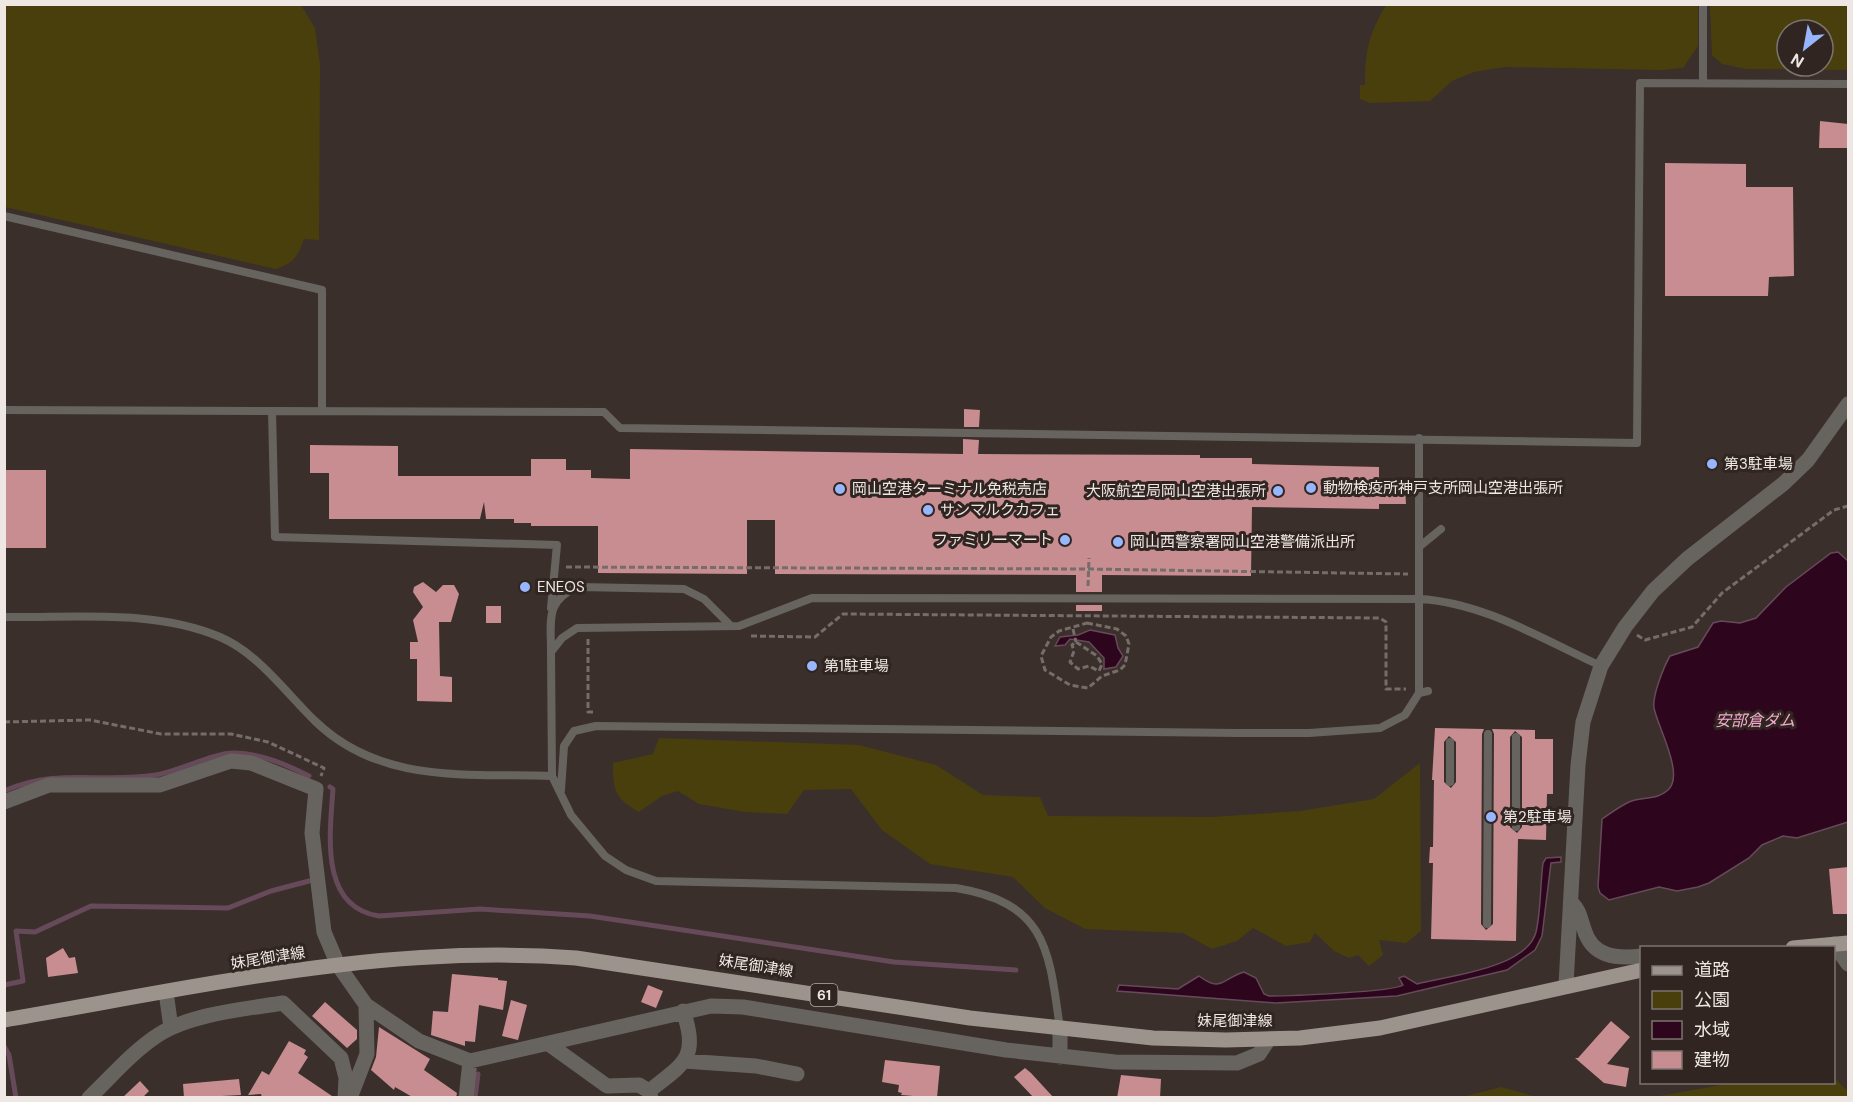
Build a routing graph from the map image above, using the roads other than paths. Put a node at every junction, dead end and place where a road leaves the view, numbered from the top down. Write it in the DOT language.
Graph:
graph roads {
  1 [pos="1703,4"];
  2 [pos="1703,82"];
  3 [pos="1848,84"];
  4 [pos="4,216"];
  5 [pos="1848,404"];
  6 [pos="4,410"];
  7 [pos="272,411"];
  8 [pos="322,411"];
  9 [pos="1419,438"];
  10 [pos="1441,529"];
  11 [pos="1419,547"];
  12 [pos="1419,599"];
  13 [pos="552,608"];
  14 [pos="4,617"];
  15 [pos="731,626"];
  16 [pos="550,652"];
  17 [pos="1601,666"];
  18 [pos="1428,691"];
  19 [pos="1419,693"];
  20 [pos="1488,734"];
  21 [pos="1516,737"];
  22 [pos="1450,742"];
  23 [pos="552,776"];
  24 [pos="1450,782"];
  25 [pos="561,794"];
  26 [pos="4,802"];
  27 [pos="1516,827"];
  28 [pos="1572,903"];
  29 [pos="1487,924"];
  30 [pos="1841,944"];
  31 [pos="1817,946"];
  32 [pos="1640,956"];
  33 [pos="1848,964"];
  34 [pos="338,965"];
  35 [pos="1640,970"];
  36 [pos="1566,985"];
  37 [pos="166,993"];
  38 [pos="366,1005"];
  39 [pos="683,1011"];
  40 [pos="4,1020"];
  41 [pos="171,1028"];
  42 [pos="1060,1029"];
  43 [pos="1269,1039"];
  44 [pos="550,1044"];
  45 [pos="1060,1057"];
  46 [pos="470,1061"];
  47 [pos="684,1061"];
  48 [pos="797,1074"];
  49 [pos="650,1094"];
  50 [pos="89,1098"];
  51 [pos="345,1098"];
  52 [pos="350,1098"];
  53 [pos="466,1098"];
  1 -- 2 [label="lane"];
  2 -- 3 [label="lane"];
  2 -- 9 [label="lane"];
  4 -- 8 [label="lane"];
  5 -- 17 [label="street"];
  6 -- 7 [label="lane"];
  7 -- 8 [label="lane"];
  7 -- 13 [label="lane"];
  8 -- 9 [label="lane"];
  9 -- 11 [label="lane"];
  10 -- 11 [label="lane"];
  11 -- 12 [label="lane"];
  12 -- 15 [label="lane"];
  12 -- 17 [label="lane"];
  12 -- 19 [label="lane"];
  13 -- 15 [label="lane"];
  13 -- 16 [label="lane"];
  14 -- 23 [label="lane"];
  15 -- 16 [label="lane"];
  16 -- 23 [label="lane"];
  17 -- 28 [label="street"];
  18 -- 19 [label="lane"];
  19 -- 25 [label="lane"];
  20 -- 29 [label="lane"];
  21 -- 27 [label="lane"];
  22 -- 24 [label="lane"];
  23 -- 25 [label="lane"];
  25 -- 42 [label="lane"];
  26 -- 34 [label="street"];
  28 -- 32 [label="street"];
  28 -- 36 [label="street"];
  30 -- 31 [label="main road"];
  30 -- 33 [label="street"];
  34 -- 37 [label="main road, 妹尾御津線 / 61"];
  34 -- 38 [label="street"];
  34 -- 42 [label="main road, 妹尾御津線 / 61"];
  35 -- 36 [label="main road, 妹尾御津線 / 61"];
  36 -- 43 [label="main road, 妹尾御津線 / 61"];
  37 -- 40 [label="main road, 妹尾御津線 / 61"];
  37 -- 41 [label="street"];
  38 -- 46 [label="street"];
  38 -- 52 [label="street"];
  39 -- 44 [label="street"];
  39 -- 45 [label="street"];
  39 -- 47 [label="street"];
  41 -- 50 [label="street"];
  41 -- 51 [label="street"];
  42 -- 43 [label="main road, 妹尾御津線 / 61"];
  42 -- 45 [label="street"];
  43 -- 45 [label="street"];
  44 -- 46 [label="street"];
  44 -- 49 [label="street"];
  46 -- 53 [label="street"];
  47 -- 48 [label="street"];
  47 -- 49 [label="street"];
}
